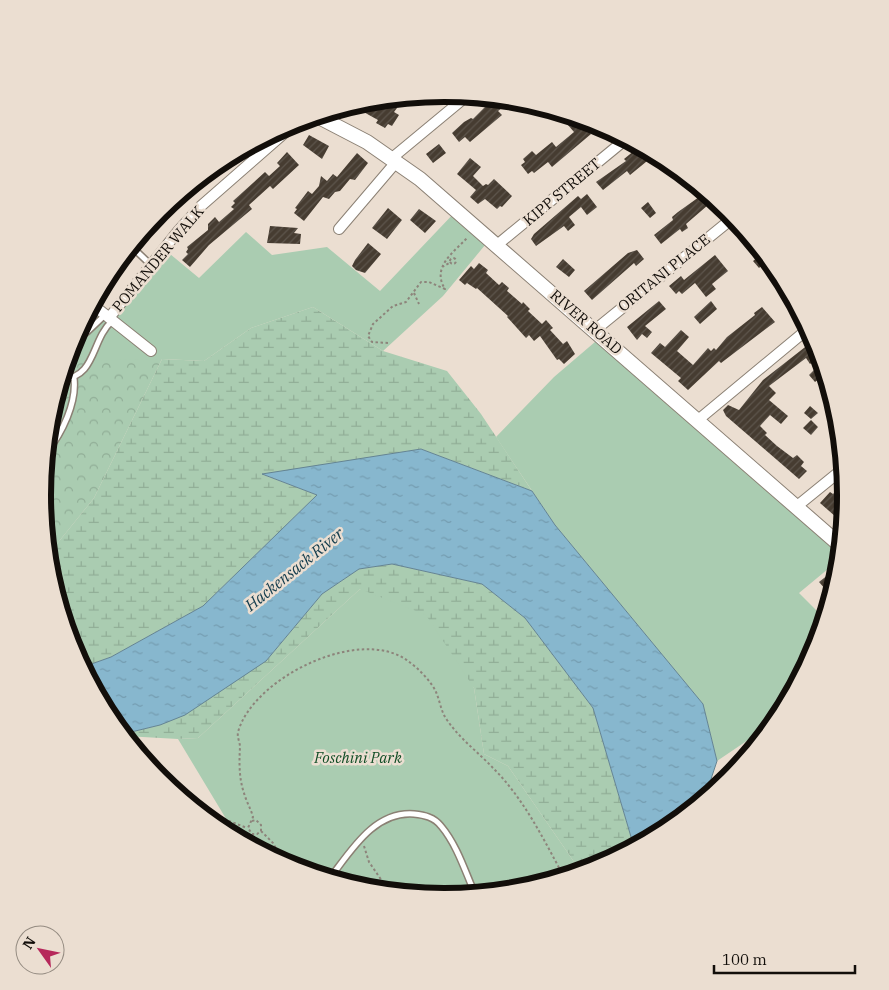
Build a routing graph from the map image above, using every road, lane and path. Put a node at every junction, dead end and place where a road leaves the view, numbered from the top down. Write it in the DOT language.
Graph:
graph roads {
  1 [pos="459,103"];
  2 [pos="325,121"];
  3 [pos="278,139"];
  4 [pos="621,143"];
  5 [pos="249,153"];
  6 [pos="254,159"];
  7 [pos="394,160"];
  8 [pos="728,222"];
  9 [pos="477,228"];
  10 [pos="339,229"];
  11 [pos="497,245"];
  12 [pos="137,252"];
  13 [pos="452,257"];
  14 [pos="451,262"];
  15 [pos="150,265"];
  16 [pos="442,267"];
  17 [pos="414,293"];
  18 [pos="420,304"];
  19 [pos="98,309"];
  20 [pos="109,318"];
  21 [pos="595,330"];
  22 [pos="87,332"];
  23 [pos="803,333"];
  24 [pos="388,343"];
  25 [pos="151,351"];
  26 [pos="69,378"];
  27 [pos="74,378"];
  28 [pos="698,420"];
  29 [pos="55,441"];
  30 [pos="837,474"];
  31 [pos="796,507"];
  32 [pos="835,541"];
  33 [pos="224,819"];
  34 [pos="252,821"];
  35 [pos="248,828"];
  36 [pos="261,831"];
  37 [pos="363,838"];
  38 [pos="277,851"];
  39 [pos="560,870"];
  40 [pos="335,872"];
  41 [pos="383,883"];
  42 [pos="472,887"];
  1 -- 7 [label="street"];
  2 -- 7 [label="main road, RIVER ROAD"];
  3 -- 6 [label="street, POMANDER WALK"];
  4 -- 11 [label="street, KIPP STREET"];
  5 -- 6 [label="lane"];
  6 -- 15 [label="street, POMANDER WALK"];
  7 -- 9 [label="main road, RIVER ROAD"];
  7 -- 10 [label="street"];
  8 -- 21 [label="street, ORITANI PLACE"];
  9 -- 11 [label="main road, RIVER ROAD"];
  9 -- 13 [label="path"];
  11 -- 21 [label="main road, RIVER ROAD"];
  12 -- 15 [label="lane"];
  13 -- 14 [label="path"];
  13 -- 14 [label="path"];
  13 -- 16 [label="path"];
  14 -- 16 [label="path"];
  15 -- 20 [label="street, POMANDER WALK"];
  16 -- 17 [label="path"];
  17 -- 18 [label="path"];
  17 -- 24 [label="path"];
  19 -- 20 [label="street, POMANDER WALK"];
  20 -- 22 [label="lane"];
  20 -- 25 [label="street, POMANDER WALK"];
  20 -- 27 [label="lane"];
  21 -- 28 [label="main road, RIVER ROAD"];
  23 -- 28 [label="street"];
  26 -- 27 [label="lane"];
  27 -- 29 [label="lane"];
  28 -- 31 [label="main road, RIVER ROAD"];
  30 -- 31 [label="street"];
  31 -- 32 [label="main road, RIVER ROAD"];
  33 -- 35 [label="path"];
  34 -- 35 [label="path"];
  34 -- 36 [label="path"];
  34 -- 39 [label="path"];
  35 -- 36 [label="path"];
  36 -- 38 [label="path"];
  37 -- 40 [label="lane"];
  37 -- 41 [label="path"];
  37 -- 42 [label="lane"];
}
